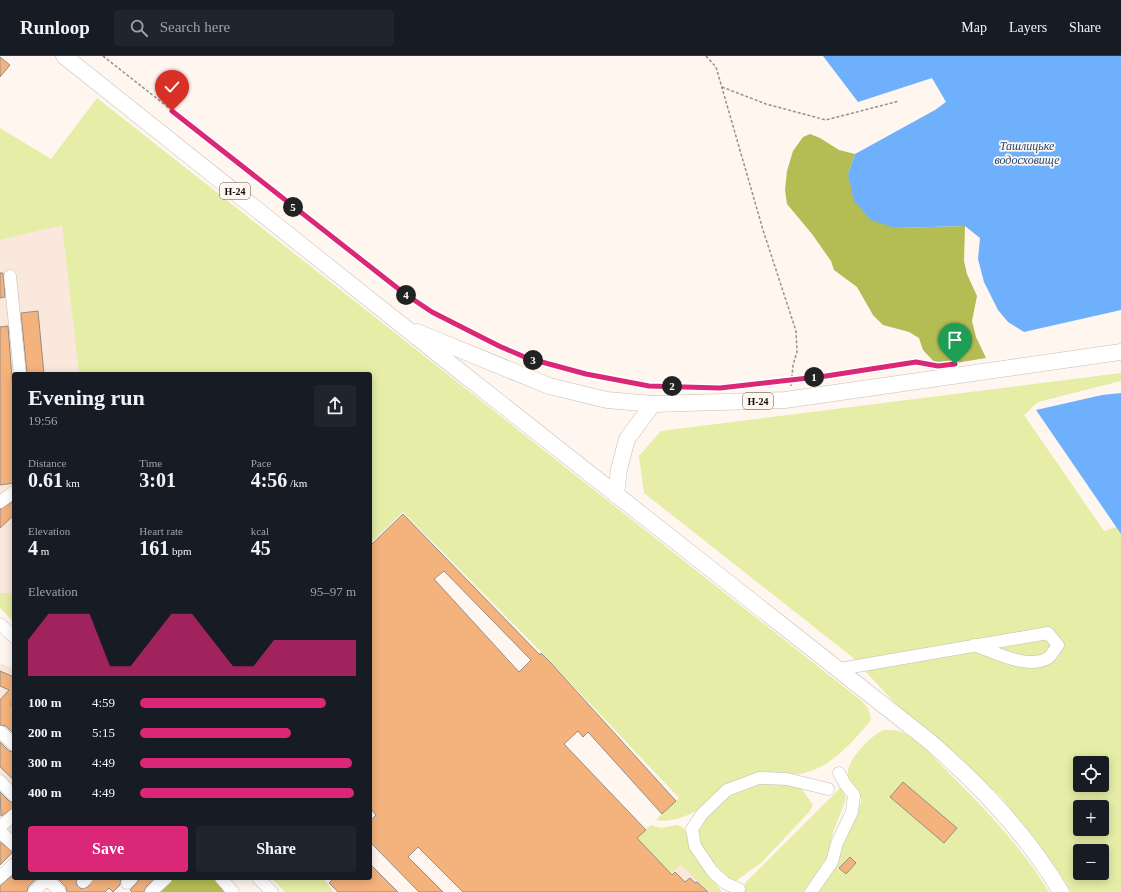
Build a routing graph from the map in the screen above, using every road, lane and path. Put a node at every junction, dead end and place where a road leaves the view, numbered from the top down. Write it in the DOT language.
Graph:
graph roads {
  1 [pos="64,56"];
  2 [pos="103,56"];
  3 [pos="706,56"];
  4 [pos="722,87"];
  5 [pos="899,101"];
  6 [pos="10,276"];
  7 [pos="404,327"];
  8 [pos="1121,352"];
  9 [pos="938,366"];
  10 [pos="20,372"];
  11 [pos="792,380"];
  12 [pos="790,400"];
  13 [pos="653,404"];
  14 [pos="12,493"];
  15 [pos="616,495"];
  16 [pos="0,502"];
  17 [pos="0,624"];
  18 [pos="12,635"];
  19 [pos="974,645"];
  20 [pos="840,670"];
  21 [pos="1,732"];
  22 [pos="12,743"];
  23 [pos="839,773"];
  24 [pos="0,781"];
  25 [pos="828,789"];
  26 [pos="12,794"];
  27 [pos="12,817"];
  28 [pos="0,827"];
  29 [pos="0,830"];
  30 [pos="12,843"];
  31 [pos="12,866"];
  32 [pos="0,877"];
  33 [pos="46,880"];
  34 [pos="48,880"];
  35 [pos="163,880"];
  36 [pos="223,880"];
  37 [pos="260,880"];
  38 [pos="740,889"];
  39 [pos="34,892"];
  40 [pos="60,892"];
  41 [pos="151,892"];
  42 [pos="233,892"];
  43 [pos="272,892"];
  44 [pos="811,892"];
  45 [pos="1061,892"];
  1 -- 7 [label="main road, Н-24"];
  2 -- 11 [label="path"];
  3 -- 4 [label="path"];
  4 -- 5 [label="path"];
  4 -- 11 [label="path"];
  6 -- 10 [label="street"];
  7 -- 13 [label="main road, Н-24"];
  7 -- 15 [label="main road"];
  8 -- 12 [label="main road, Н-24"];
  9 -- 11 [label="path"];
  11 -- 12 [label="path"];
  12 -- 13 [label="main road, Н-24"];
  13 -- 15 [label="main road"];
  14 -- 16 [label="street"];
  15 -- 20 [label="main road"];
  17 -- 18 [label="street"];
  19 -- 19 [label="street"];
  19 -- 20 [label="street"];
  20 -- 45 [label="main road"];
  21 -- 22 [label="street"];
  23 -- 44 [label="street"];
  24 -- 26 [label="street"];
  25 -- 38 [label="street"];
  27 -- 28 [label="street"];
  29 -- 30 [label="street"];
  31 -- 32 [label="street"];
  33 -- 39 [label="street"];
  34 -- 40 [label="street"];
  35 -- 41 [label="street"];
  36 -- 42 [label="street"];
  37 -- 43 [label="street"];
}
